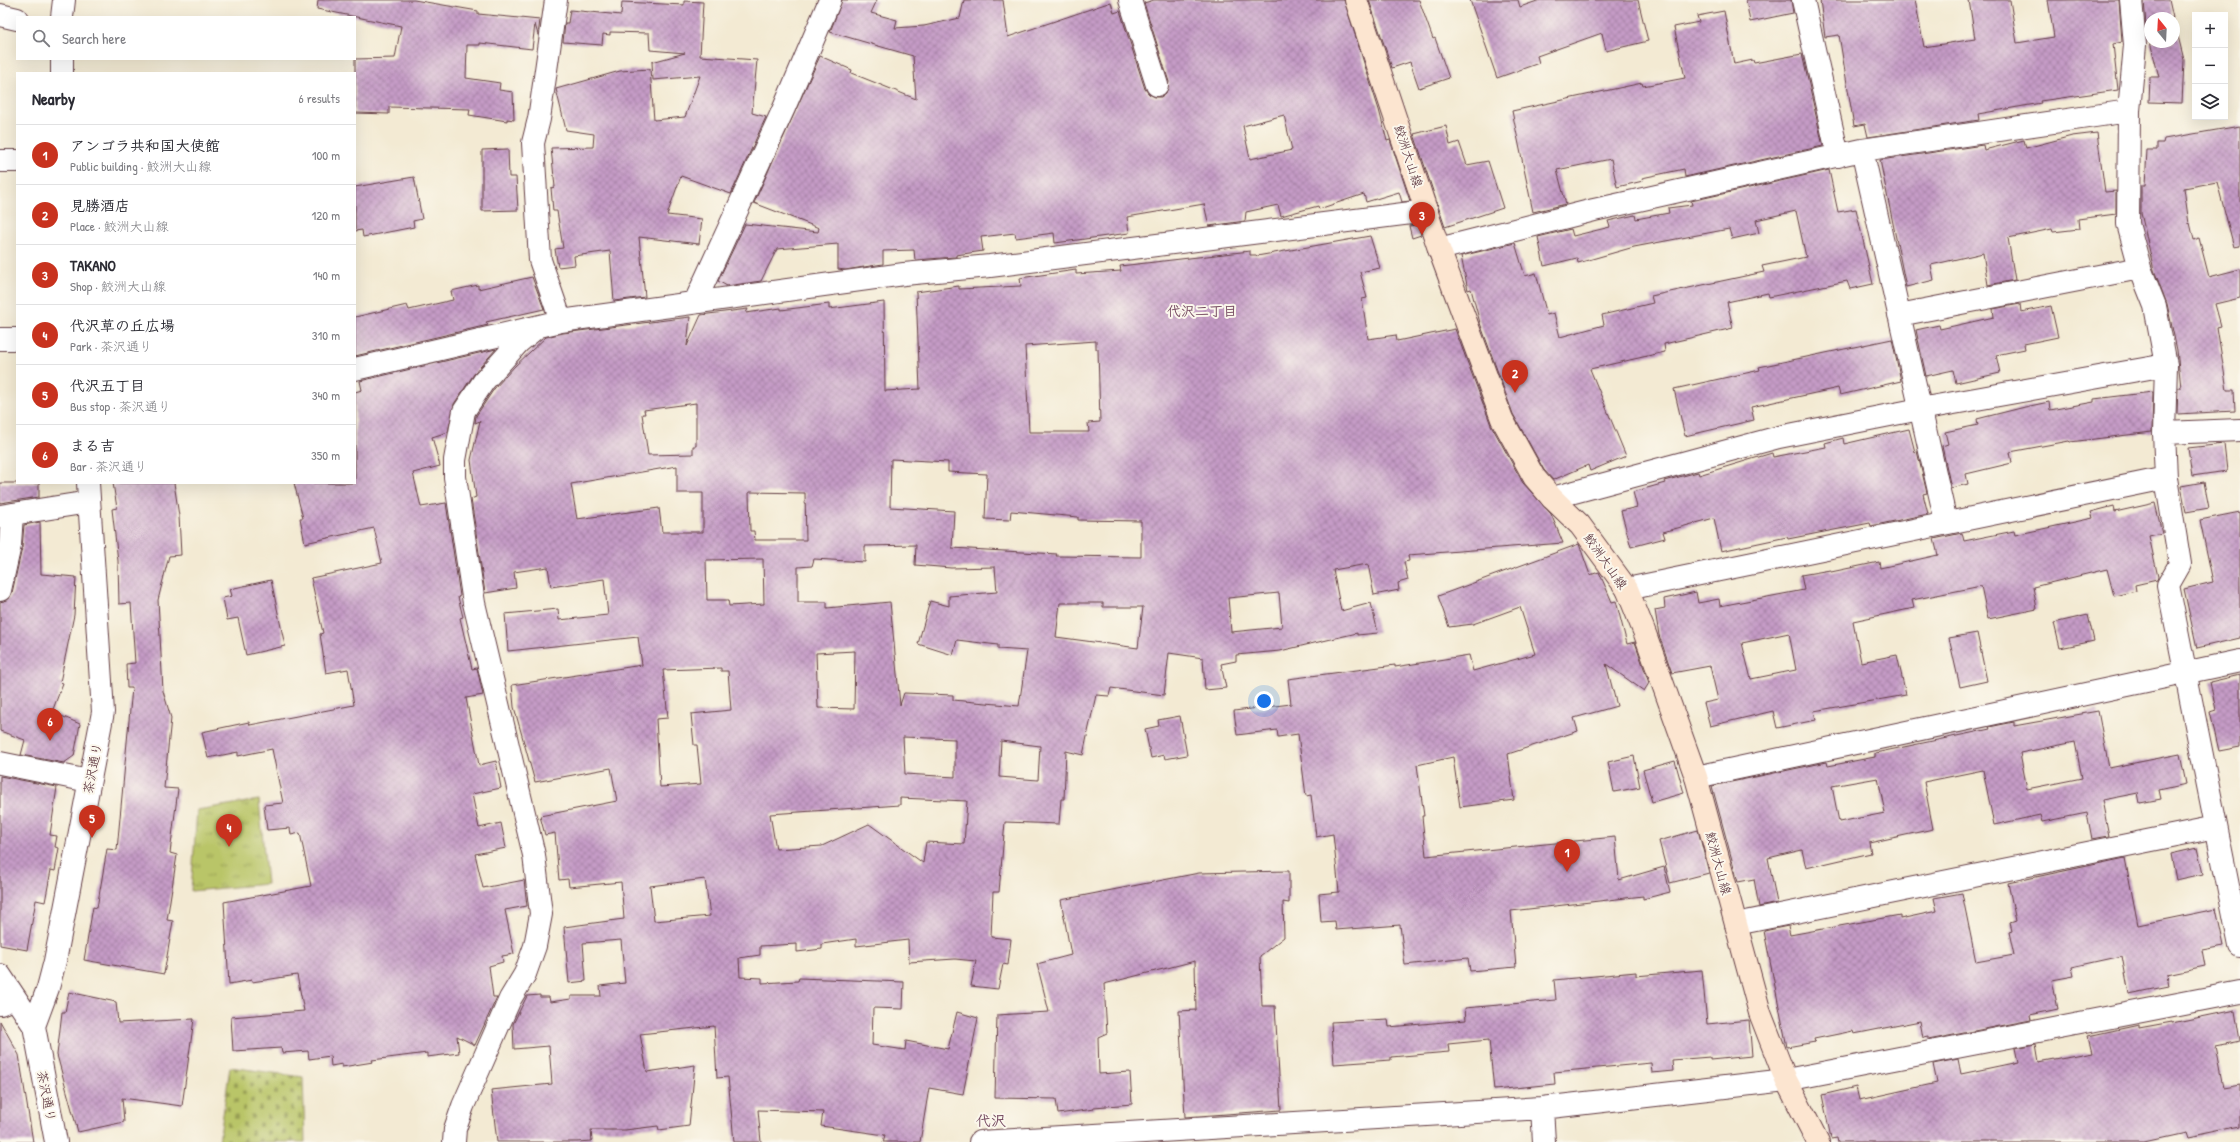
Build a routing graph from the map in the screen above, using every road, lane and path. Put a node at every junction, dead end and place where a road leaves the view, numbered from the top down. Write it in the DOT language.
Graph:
graph roads {
  1 [pos="64,0"];
  2 [pos="556,0"];
  3 [pos="830,0"];
  4 [pos="1130,0"];
  5 [pos="1356,0"];
  6 [pos="1803,0"];
  7 [pos="2131,0"];
  8 [pos="0,15"];
  9 [pos="62,16"];
  10 [pos="16,19"];
  11 [pos="62,60"];
  12 [pos="62,72"];
  13 [pos="1157,85"];
  14 [pos="2128,111"];
  15 [pos="1862,150"];
  16 [pos="1838,156"];
  17 [pos="0,161"];
  18 [pos="16,161"];
  19 [pos="1427,211"];
  20 [pos="1439,248"];
  21 [pos="2140,268"];
  22 [pos="695,302"];
  23 [pos="1899,315"];
  24 [pos="561,321"];
  25 [pos="539,325"];
  26 [pos="0,339"];
  27 [pos="16,339"];
  28 [pos="2166,366"];
  29 [pos="356,369"];
  30 [pos="1920,408"];
  31 [pos="2240,430"];
  32 [pos="2164,433"];
  33 [pos="2166,478"];
  34 [pos="88,493"];
  35 [pos="1552,498"];
  36 [pos="6,515"];
  37 [pos="1946,522"];
  38 [pos="1627,589"];
  39 [pos="0,590"];
  40 [pos="2240,661"];
  41 [pos="2185,672"];
  42 [pos="0,763"];
  43 [pos="1696,777"];
  44 [pos="89,781"];
  45 [pos="2216,827"];
  46 [pos="1736,924"];
  47 [pos="2240,946"];
  48 [pos="0,975"];
  49 [pos="2240,992"];
  50 [pos="8,1001"];
  51 [pos="34,1026"];
  52 [pos="1786,1080"];
  53 [pos="1542,1108"];
  54 [pos="56,1142"];
  55 [pos="454,1142"];
  56 [pos="980,1142"];
  57 [pos="1544,1142"];
  58 [pos="1818,1142"];
  1 -- 9 [label="street"];
  2 -- 24 [label="street"];
  3 -- 22 [label="street"];
  4 -- 13 [label="street"];
  5 -- 19 [label="main road, 鮫洲大山線"];
  6 -- 16 [label="street"];
  7 -- 14 [label="street"];
  8 -- 10 [label="street"];
  11 -- 12 [label="street"];
  14 -- 15 [label="street"];
  14 -- 21 [label="street"];
  15 -- 16 [label="street"];
  15 -- 23 [label="street"];
  16 -- 20 [label="street"];
  17 -- 18 [label="street"];
  19 -- 20 [label="main road, 鮫洲大山線"];
  19 -- 22 [label="street"];
  20 -- 35 [label="main road, 鮫洲大山線"];
  21 -- 23 [label="street"];
  21 -- 28 [label="street"];
  22 -- 24 [label="street"];
  23 -- 30 [label="street"];
  24 -- 25 [label="street"];
  25 -- 29 [label="street"];
  25 -- 55 [label="street"];
  26 -- 27 [label="street"];
  28 -- 30 [label="street"];
  28 -- 32 [label="street"];
  30 -- 35 [label="street"];
  30 -- 37 [label="street"];
  31 -- 32 [label="street"];
  32 -- 33 [label="street"];
  33 -- 37 [label="street"];
  33 -- 41 [label="street"];
  34 -- 36 [label="street"];
  34 -- 44 [label="street, 茶沢通り"];
  35 -- 38 [label="main road, 鮫洲大山線"];
  36 -- 39 [label="street"];
  37 -- 38 [label="street"];
  38 -- 43 [label="main road, 鮫洲大山線"];
  40 -- 41 [label="street"];
  41 -- 43 [label="street"];
  41 -- 45 [label="street"];
  42 -- 44 [label="street"];
  43 -- 46 [label="main road, 鮫洲大山線"];
  44 -- 51 [label="street, 茶沢通り"];
  45 -- 46 [label="street"];
  45 -- 47 [label="street"];
  46 -- 52 [label="main road, 鮫洲大山線"];
  48 -- 50 [label="street"];
  49 -- 52 [label="street"];
  50 -- 51 [label="street"];
  51 -- 54 [label="street, 茶沢通り"];
  52 -- 53 [label="street"];
  52 -- 58 [label="main road, 鮫洲大山線"];
  53 -- 56 [label="street"];
  53 -- 57 [label="street"];
}
